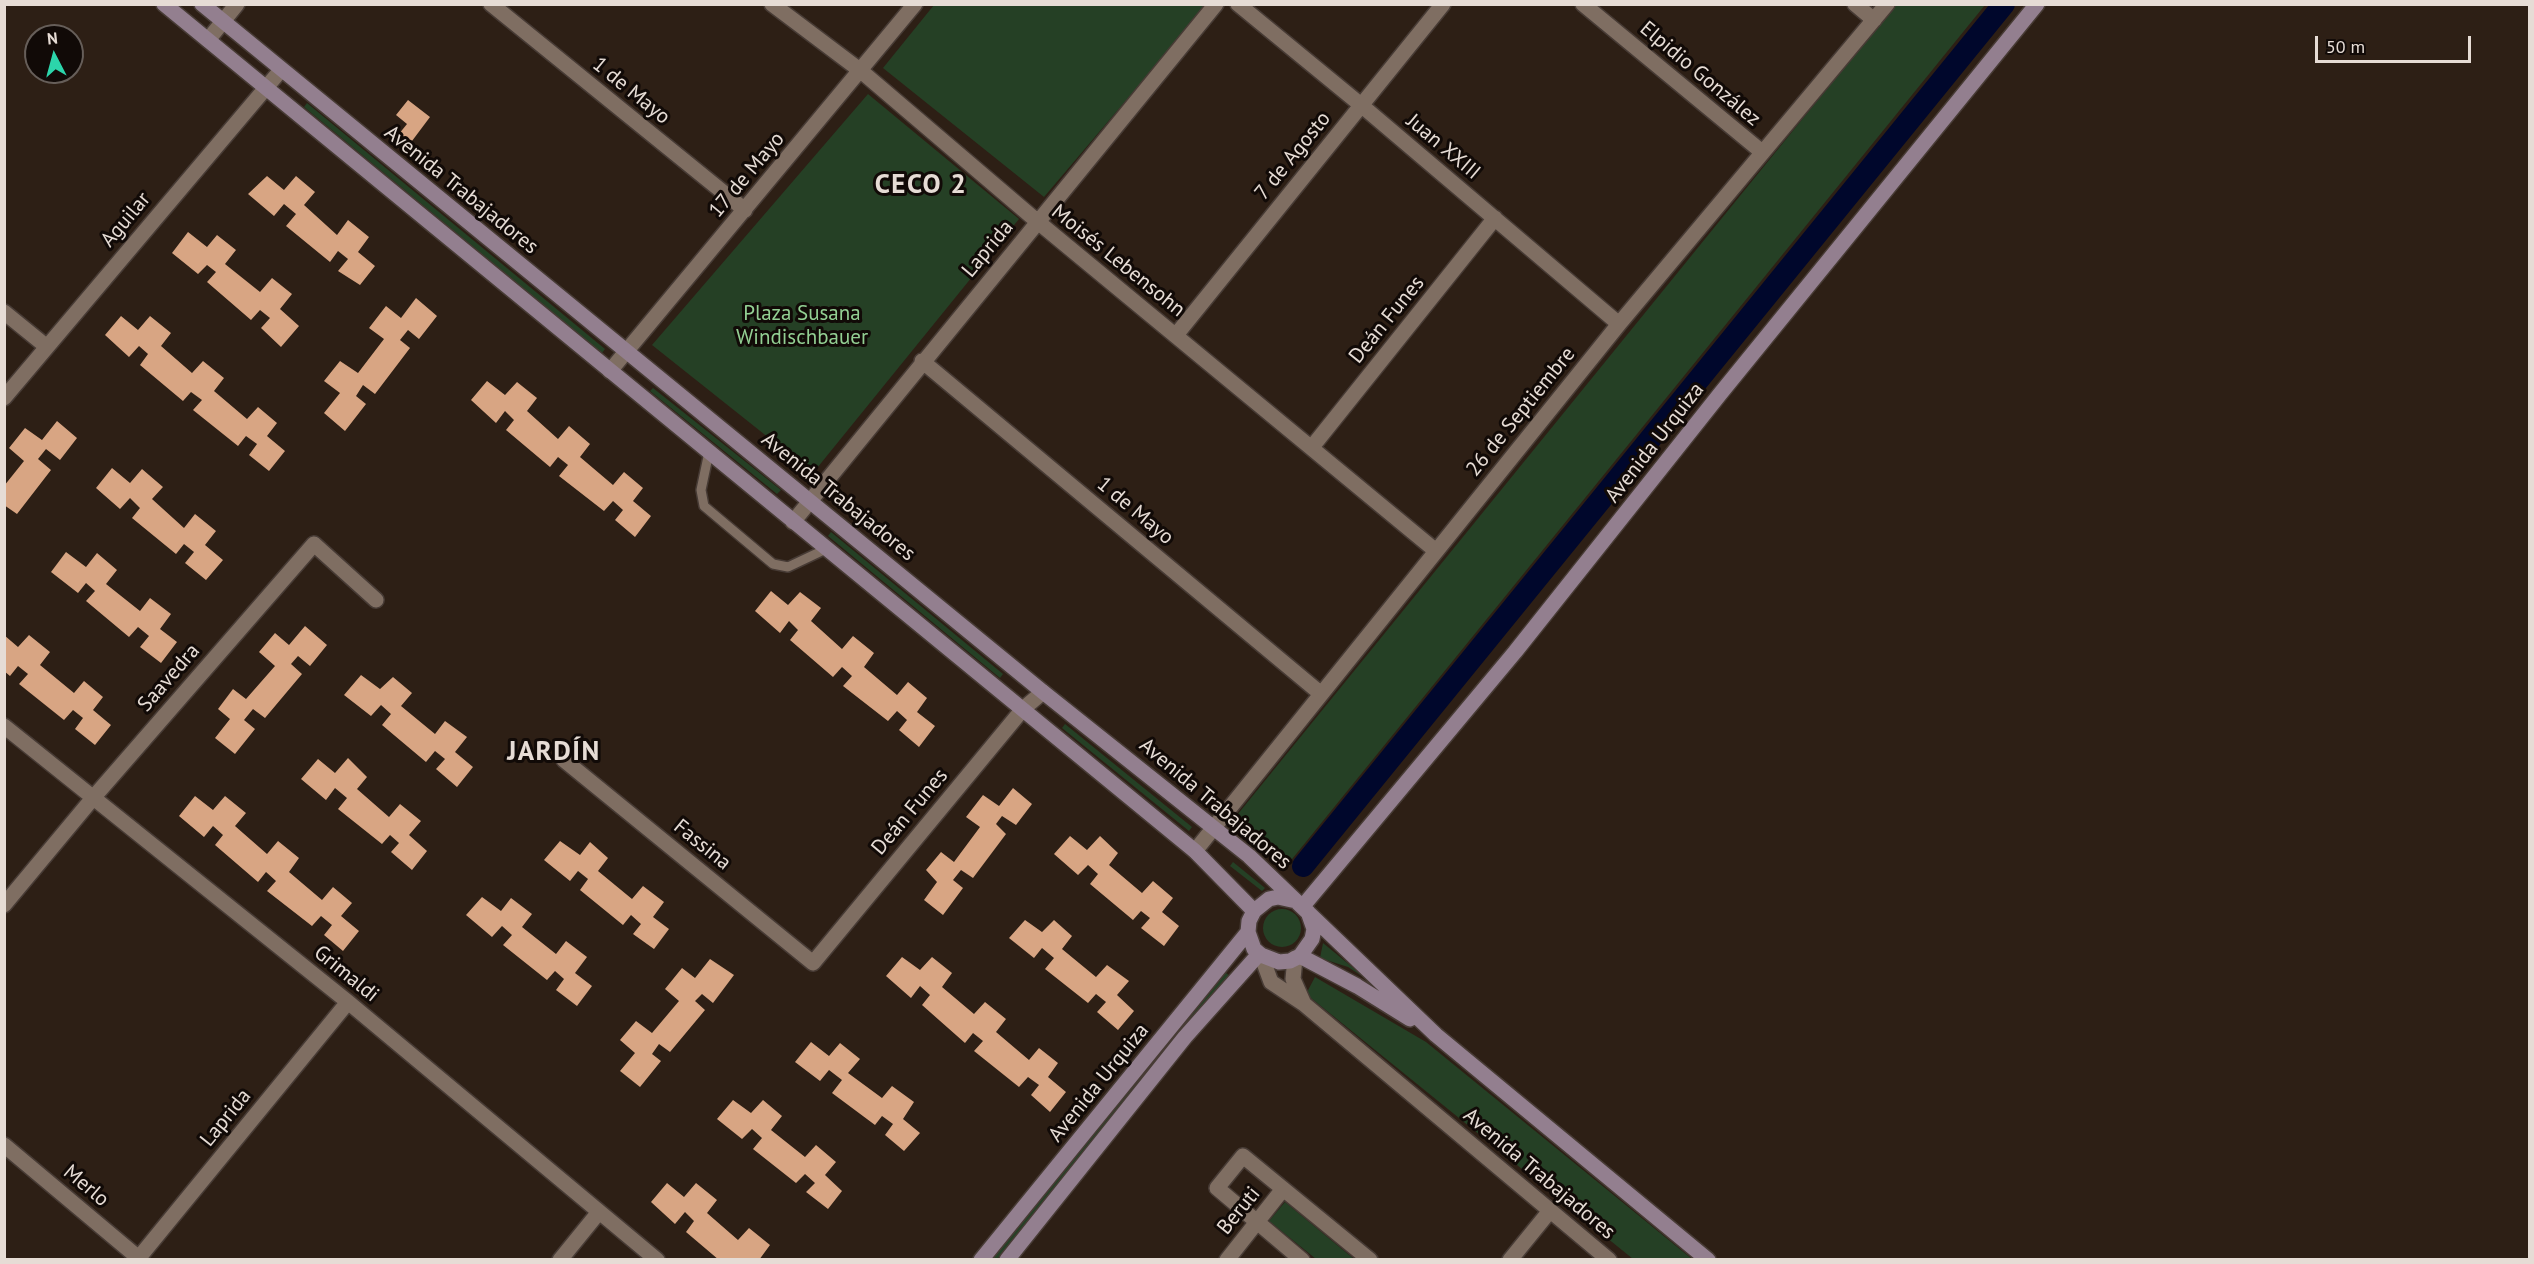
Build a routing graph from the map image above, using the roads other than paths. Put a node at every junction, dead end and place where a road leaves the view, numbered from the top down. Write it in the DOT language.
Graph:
graph roads {
  1 [pos="164,4"];
  2 [pos="202,4"];
  3 [pos="237,4"];
  4 [pos="491,4"];
  5 [pos="772,4"];
  6 [pos="915,4"];
  7 [pos="1216,4"];
  8 [pos="1238,4"];
  9 [pos="1443,4"];
  10 [pos="1583,4"];
  11 [pos="1855,4"];
  12 [pos="1887,4"];
  13 [pos="2037,4"];
  14 [pos="1874,20"];
  15 [pos="223,22"];
  16 [pos="208,40"];
  17 [pos="281,70"];
  18 [pos="861,72"];
  19 [pos="266,88"];
  20 [pos="1361,105"];
  21 [pos="1762,152"];
  22 [pos="745,210"];
  23 [pos="1495,218"];
  24 [pos="1038,222"];
  25 [pos="4,312"];
  26 [pos="1619,324"];
  27 [pos="1176,335"];
  28 [pos="47,347"];
  29 [pos="627,352"];
  30 [pos="922,361"];
  31 [pos="610,371"];
  32 [pos="4,398"];
  33 [pos="1312,447"];
  34 [pos="709,452"];
  35 [pos="809,501"];
  36 [pos="793,522"];
  37 [pos="826,549"];
  38 [pos="1436,552"];
  39 [pos="376,600"];
  40 [pos="1043,692"];
  41 [pos="1320,693"];
  42 [pos="1023,710"];
  43 [pos="4,726"];
  44 [pos="564,760"];
  45 [pos="93,798"];
  46 [pos="1212,827"];
  47 [pos="1195,851"];
  48 [pos="4,905"];
  49 [pos="1302,905"];
  50 [pos="1254,911"];
  51 [pos="1248,932"];
  52 [pos="1260,955"];
  53 [pos="1298,957"];
  54 [pos="813,963"];
  55 [pos="348,1002"];
  56 [pos="1304,1004"];
  57 [pos="1436,1035"];
  58 [pos="4,1145"];
  59 [pos="1283,1189"];
  60 [pos="599,1212"];
  61 [pos="1550,1212"];
  62 [pos="1257,1222"];
  63 [pos="139,1259"];
  64 [pos="560,1260"];
  65 [pos="657,1260"];
  66 [pos="981,1260"];
  67 [pos="1007,1260"];
  68 [pos="1227,1260"];
  69 [pos="1302,1260"];
  70 [pos="1370,1260"];
  71 [pos="1510,1260"];
  72 [pos="1609,1260"];
  73 [pos="1708,1260"];
  1 -- 16 [label="main road"];
  2 -- 15 [label="main road, Avenida Trabajadores"];
  3 -- 15 [label="street"];
  4 -- 22 [label="street, 1 de Mayo"];
  5 -- 18 [label="street, Moisés Lebensohn"];
  6 -- 18 [label="street, 17 de Mayo"];
  7 -- 24 [label="street, Laprida"];
  8 -- 20 [label="street, Juan XXIII"];
  9 -- 20 [label="street, 7 de Agosto"];
  10 -- 21 [label="street, Elpidio González"];
  11 -- 14 [label="street"];
  12 -- 14 [label="street, 26 de Septiembre"];
  13 -- 49 [label="main road, Avenida Urquiza"];
  14 -- 21 [label="street, 26 de Septiembre"];
  15 -- 16 [label="street"];
  15 -- 17 [label="main road, Avenida Trabajadores"];
  16 -- 19 [label="main road"];
  17 -- 19 [label="street, Aguilar"];
  17 -- 29 [label="main road, Avenida Trabajadores"];
  18 -- 22 [label="street, 17 de Mayo"];
  18 -- 24 [label="street, Moisés Lebensohn"];
  19 -- 28 [label="street, Aguilar"];
  19 -- 31 [label="main road"];
  20 -- 23 [label="street, Juan XXIII"];
  20 -- 27 [label="street, 7 de Agosto"];
  21 -- 26 [label="street, 26 de Septiembre"];
  22 -- 29 [label="street, 17 de Mayo"];
  23 -- 26 [label="street, Juan XXIII"];
  23 -- 33 [label="street, Deán Funes"];
  24 -- 27 [label="street, Moisés Lebensohn"];
  24 -- 30 [label="street, Laprida"];
  25 -- 28 [label="street"];
  26 -- 38 [label="street, 26 de Septiembre"];
  27 -- 33 [label="street, Moisés Lebensohn"];
  28 -- 32 [label="street, Aguilar"];
  29 -- 31 [label="street, 17 de Mayo"];
  29 -- 35 [label="main road, Avenida Trabajadores"];
  30 -- 35 [label="street, Laprida"];
  30 -- 41 [label="street, 1 de Mayo"];
  31 -- 34 [label="main road"];
  33 -- 38 [label="street, Moisés Lebensohn"];
  34 -- 36 [label="main road"];
  34 -- 37 [label="lane"];
  35 -- 36 [label="street, Laprida"];
  35 -- 40 [label="main road, Avenida Trabajadores"];
  36 -- 37 [label="main road"];
  37 -- 42 [label="main road"];
  38 -- 41 [label="street, 26 de Septiembre"];
  39 -- 45 [label="street, Saavedra"];
  40 -- 42 [label="street, Deán Funes"];
  40 -- 46 [label="main road, Avenida Trabajadores"];
  41 -- 46 [label="street, 26 de Septiembre"];
  42 -- 47 [label="main road"];
  42 -- 54 [label="street, Deán Funes"];
  43 -- 45 [label="street, Grimaldi"];
  44 -- 54 [label="street, Fassina"];
  45 -- 48 [label="street, Saavedra"];
  45 -- 55 [label="street, Grimaldi"];
  46 -- 47 [label="street, 26 de Septiembre"];
  46 -- 49 [label="main road, Avenida Trabajadores"];
  47 -- 50 [label="main road"];
  49 -- 50 [label="main road"];
  49 -- 53 [label="main road"];
  49 -- 57 [label="main road, Avenida Trabajadores"];
  50 -- 51 [label="main road"];
  51 -- 52 [label="main road"];
  51 -- 66 [label="main road, Avenida Urquiza"];
  52 -- 53 [label="main road"];
  52 -- 56 [label="street, Avenida Trabajadores"];
  52 -- 67 [label="main road, Avenida Urquiza"];
  53 -- 56 [label="street, Avenida Trabajadores"];
  53 -- 57 [label="main road, Avenida Trabajadores"];
  55 -- 60 [label="street, Grimaldi"];
  55 -- 63 [label="street, Laprida"];
  56 -- 61 [label="street, Avenida Trabajadores"];
  57 -- 73 [label="main road, Avenida Trabajadores"];
  58 -- 63 [label="street, Merlo"];
  59 -- 62 [label="street, Beruti"];
  59 -- 62 [label="street"];
  59 -- 70 [label="street"];
  60 -- 64 [label="street"];
  60 -- 65 [label="street, Grimaldi"];
  61 -- 71 [label="street"];
  61 -- 72 [label="street, Avenida Trabajadores"];
  62 -- 68 [label="street, Beruti"];
  62 -- 69 [label="street"];
}
